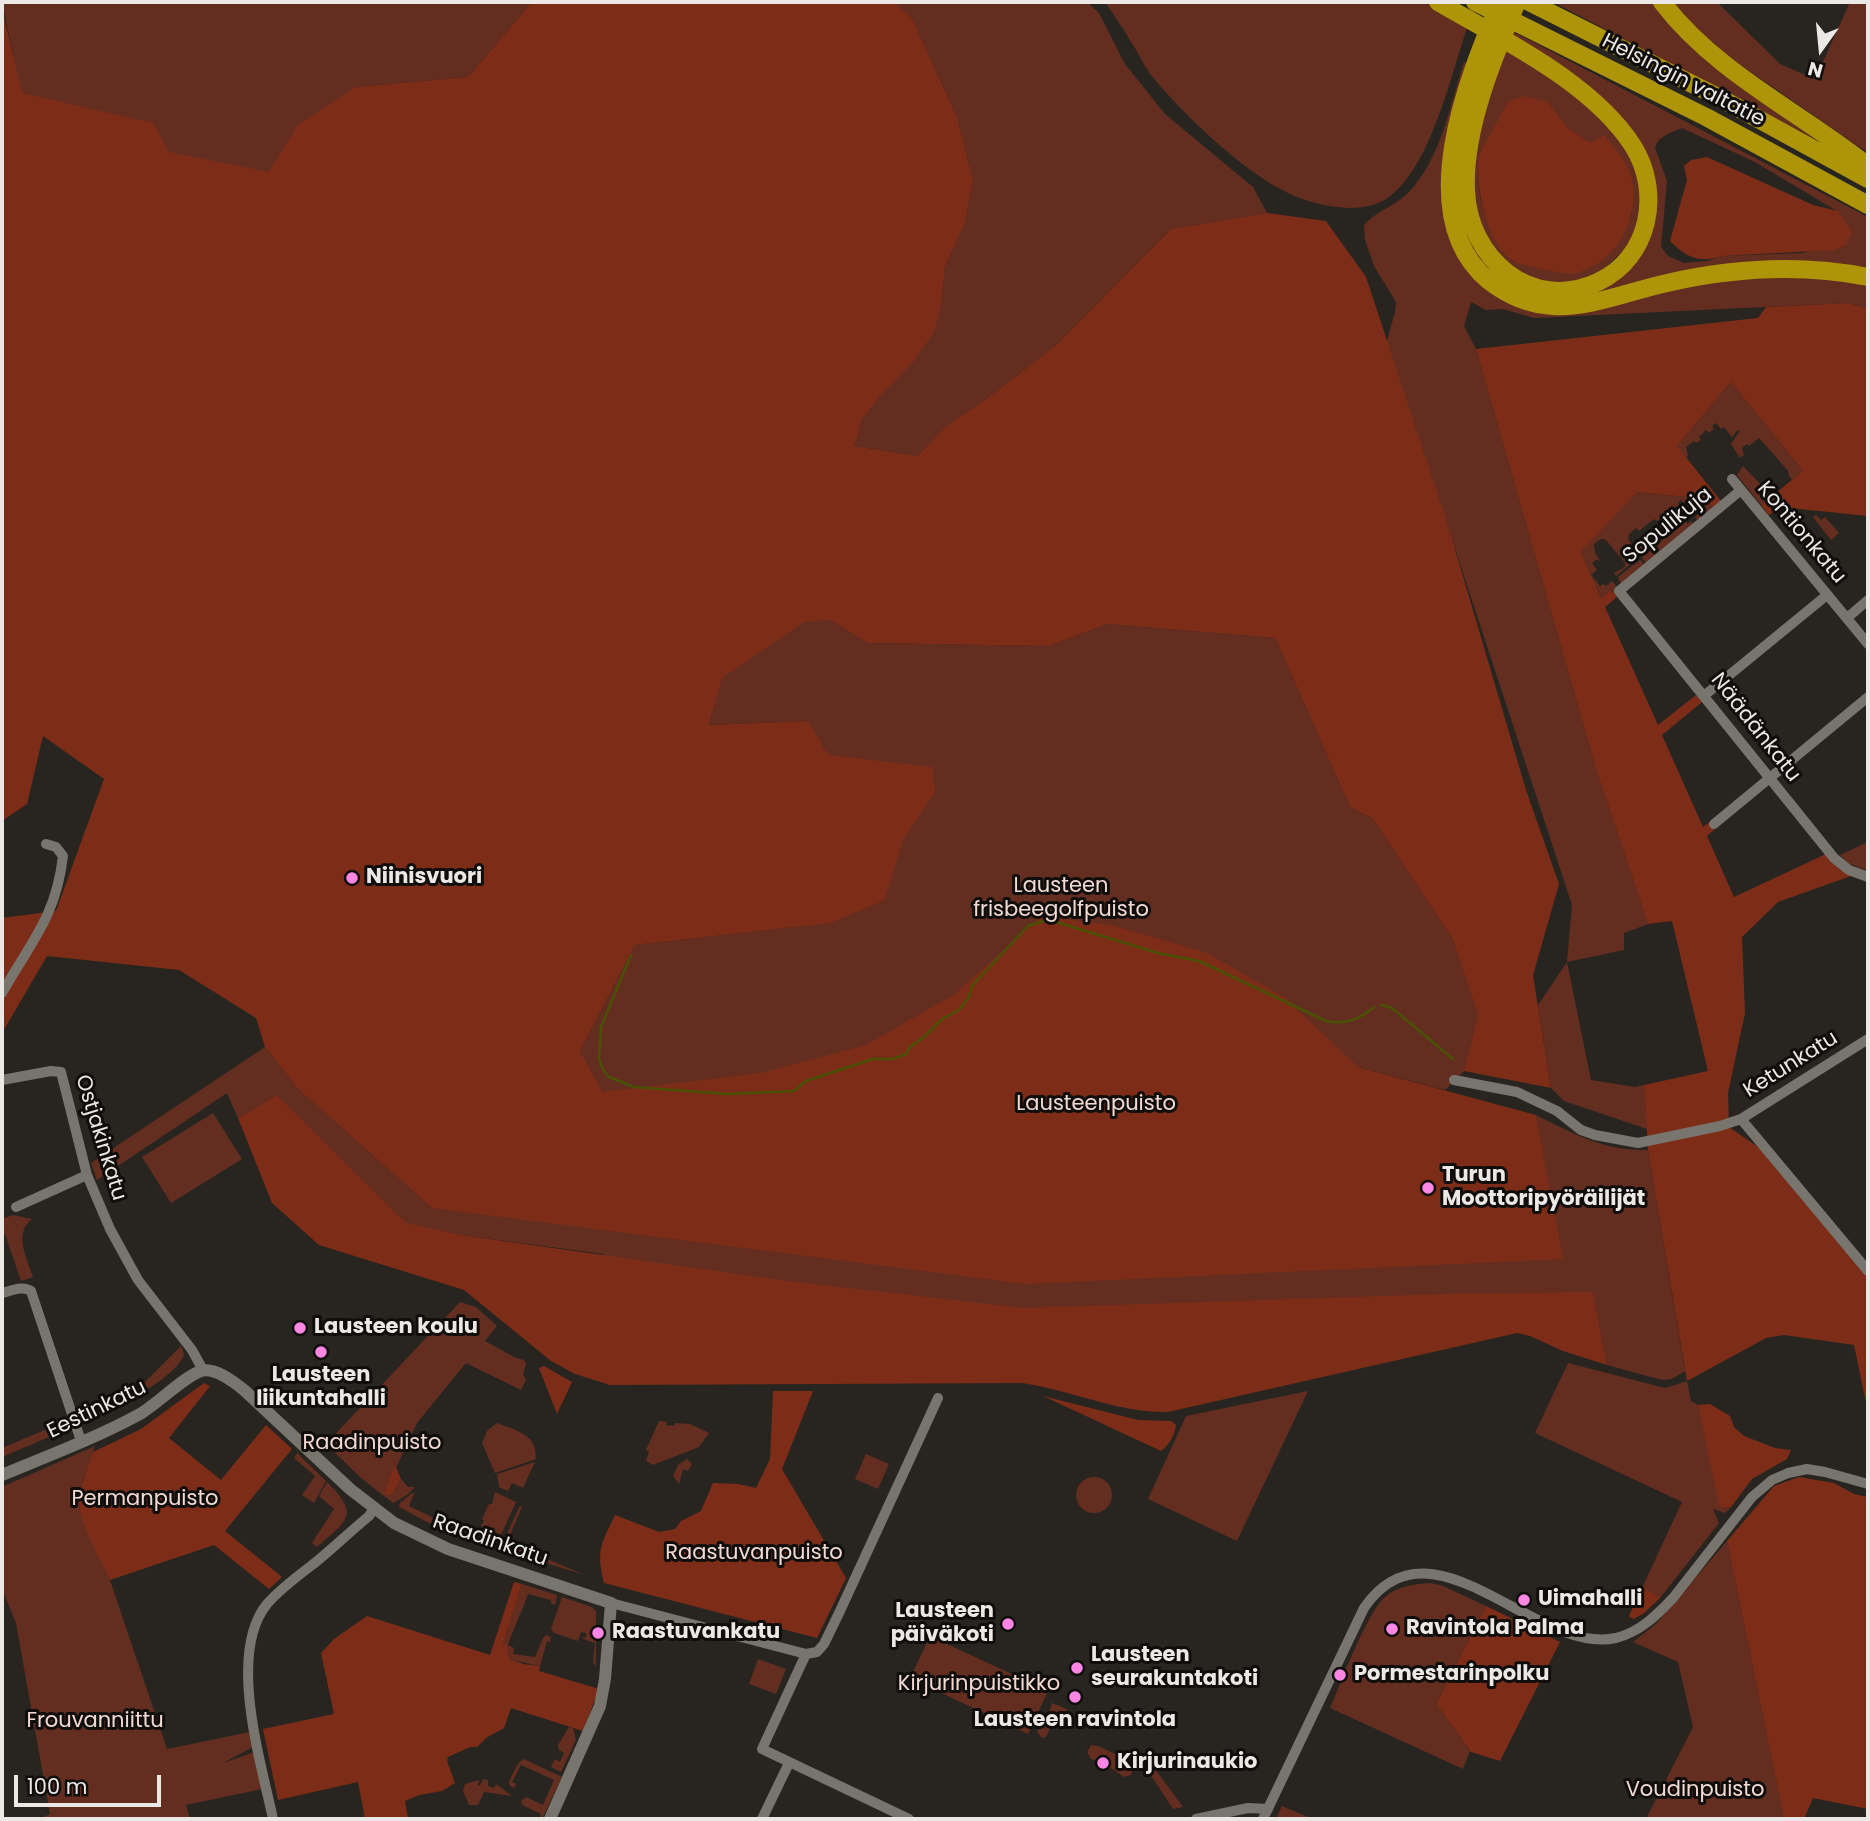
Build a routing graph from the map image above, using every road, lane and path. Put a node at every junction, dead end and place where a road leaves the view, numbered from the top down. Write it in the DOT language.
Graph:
graph roads {
  1 [pos="1438,2"];
  2 [pos="1475,2"];
  3 [pos="1500,2"];
  4 [pos="1517,2"];
  5 [pos="1529,2"];
  6 [pos="1662,2"];
  7 [pos="1482,70"];
  8 [pos="1868,166"];
  9 [pos="1868,179"];
  10 [pos="1868,205"];
  11 [pos="1868,277"];
  12 [pos="1732,479"];
  13 [pos="1741,491"];
  14 [pos="1619,591"];
  15 [pos="1827,595"];
  16 [pos="1868,600"];
  17 [pos="1847,618"];
  18 [pos="1868,644"];
  19 [pos="1705,695"];
  20 [pos="1868,697"];
  21 [pos="1771,778"];
  22 [pos="1714,824"];
  23 [pos="46,844"];
  24 [pos="1868,877"];
  25 [pos="2,993"];
  26 [pos="1868,1039"];
  27 [pos="2,1080"];
  28 [pos="1454,1080"];
  29 [pos="1741,1119"];
  30 [pos="87,1175"];
  31 [pos="16,1207"];
  32 [pos="1868,1271"];
  33 [pos="2,1293"];
  34 [pos="203,1370"];
  35 [pos="938,1398"];
  36 [pos="82,1441"];
  37 [pos="2,1475"];
  38 [pos="1868,1484"];
  39 [pos="374,1509"];
  40 [pos="611,1603"];
  41 [pos="810,1654"];
  42 [pos="789,1763"];
  43 [pos="1268,1809"];
  44 [pos="273,1819"];
  45 [pos="550,1819"];
  46 [pos="762,1819"];
  47 [pos="909,1819"];
  48 [pos="1196,1819"];
  49 [pos="1263,1819"];
  1 -- 7 [label="highway"];
  2 -- 10 [label="highway, Helsingin valtatie"];
  3 -- 7 [label="highway"];
  4 -- 7 [label="highway"];
  5 -- 9 [label="highway, Helsingin valtatie"];
  6 -- 8 [label="highway"];
  7 -- 11 [label="highway"];
  12 -- 13 [label="street, Kontionkatu"];
  13 -- 14 [label="street, Sopulikuja"];
  13 -- 15 [label="street, Kontionkatu"];
  14 -- 19 [label="street, Näädänkatu"];
  15 -- 17 [label="street, Kontionkatu"];
  15 -- 19 [label="street"];
  16 -- 17 [label="street"];
  17 -- 18 [label="street, Kontionkatu"];
  19 -- 21 [label="street, Näädänkatu"];
  20 -- 21 [label="street"];
  21 -- 22 [label="street"];
  21 -- 24 [label="street, Näädänkatu"];
  23 -- 25 [label="street"];
  26 -- 29 [label="street, Ketunkatu"];
  27 -- 30 [label="street, Ostjakinkatu"];
  28 -- 29 [label="street"];
  29 -- 32 [label="street, Ketunkatu"];
  30 -- 31 [label="street"];
  30 -- 34 [label="street, Ostjakinkatu"];
  33 -- 36 [label="street"];
  34 -- 36 [label="street, Eestinkatu"];
  34 -- 39 [label="street, Raadinkatu"];
  35 -- 41 [label="street"];
  36 -- 37 [label="street, Eestinkatu"];
  38 -- 43 [label="street"];
  39 -- 40 [label="street, Raadinkatu"];
  39 -- 44 [label="street"];
  40 -- 41 [label="street, Raadinkatu"];
  40 -- 45 [label="street"];
  41 -- 42 [label="street"];
  42 -- 46 [label="street"];
  42 -- 47 [label="street"];
  43 -- 48 [label="street"];
  43 -- 49 [label="street"];
}
